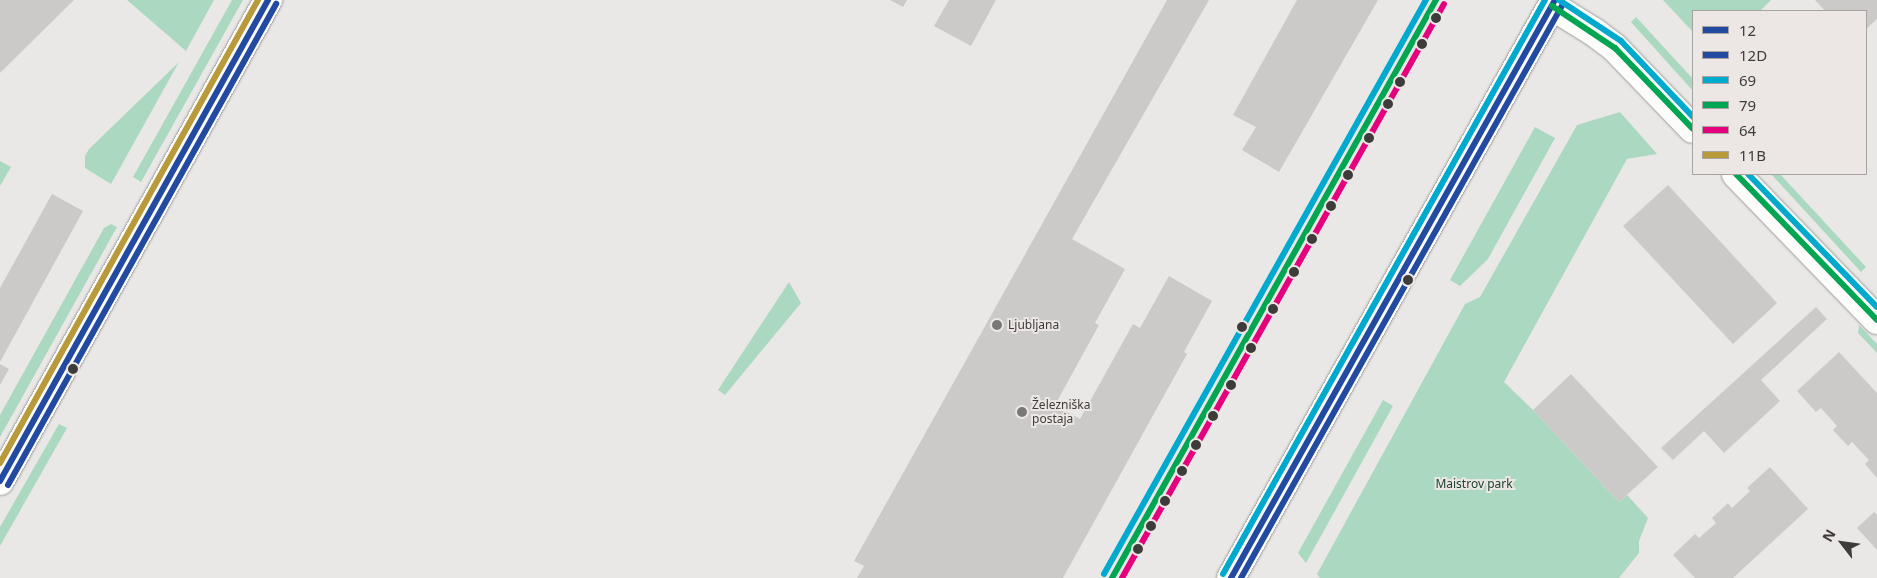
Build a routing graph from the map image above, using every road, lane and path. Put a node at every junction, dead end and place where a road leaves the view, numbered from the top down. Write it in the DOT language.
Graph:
graph roads {
  1 [pos="268,0"];
  2 [pos="1554,3"];
  3 [pos="1692,128"];
  4 [pos="1737,175"];
  5 [pos="1877,320"];
  6 [pos="0,481"];
  7 [pos="1231,578"];
  1 -- 6 [label="main road"];
  2 -- 3 [label="main road"];
  2 -- 7 [label="main road"];
  4 -- 5 [label="main road"];
}
